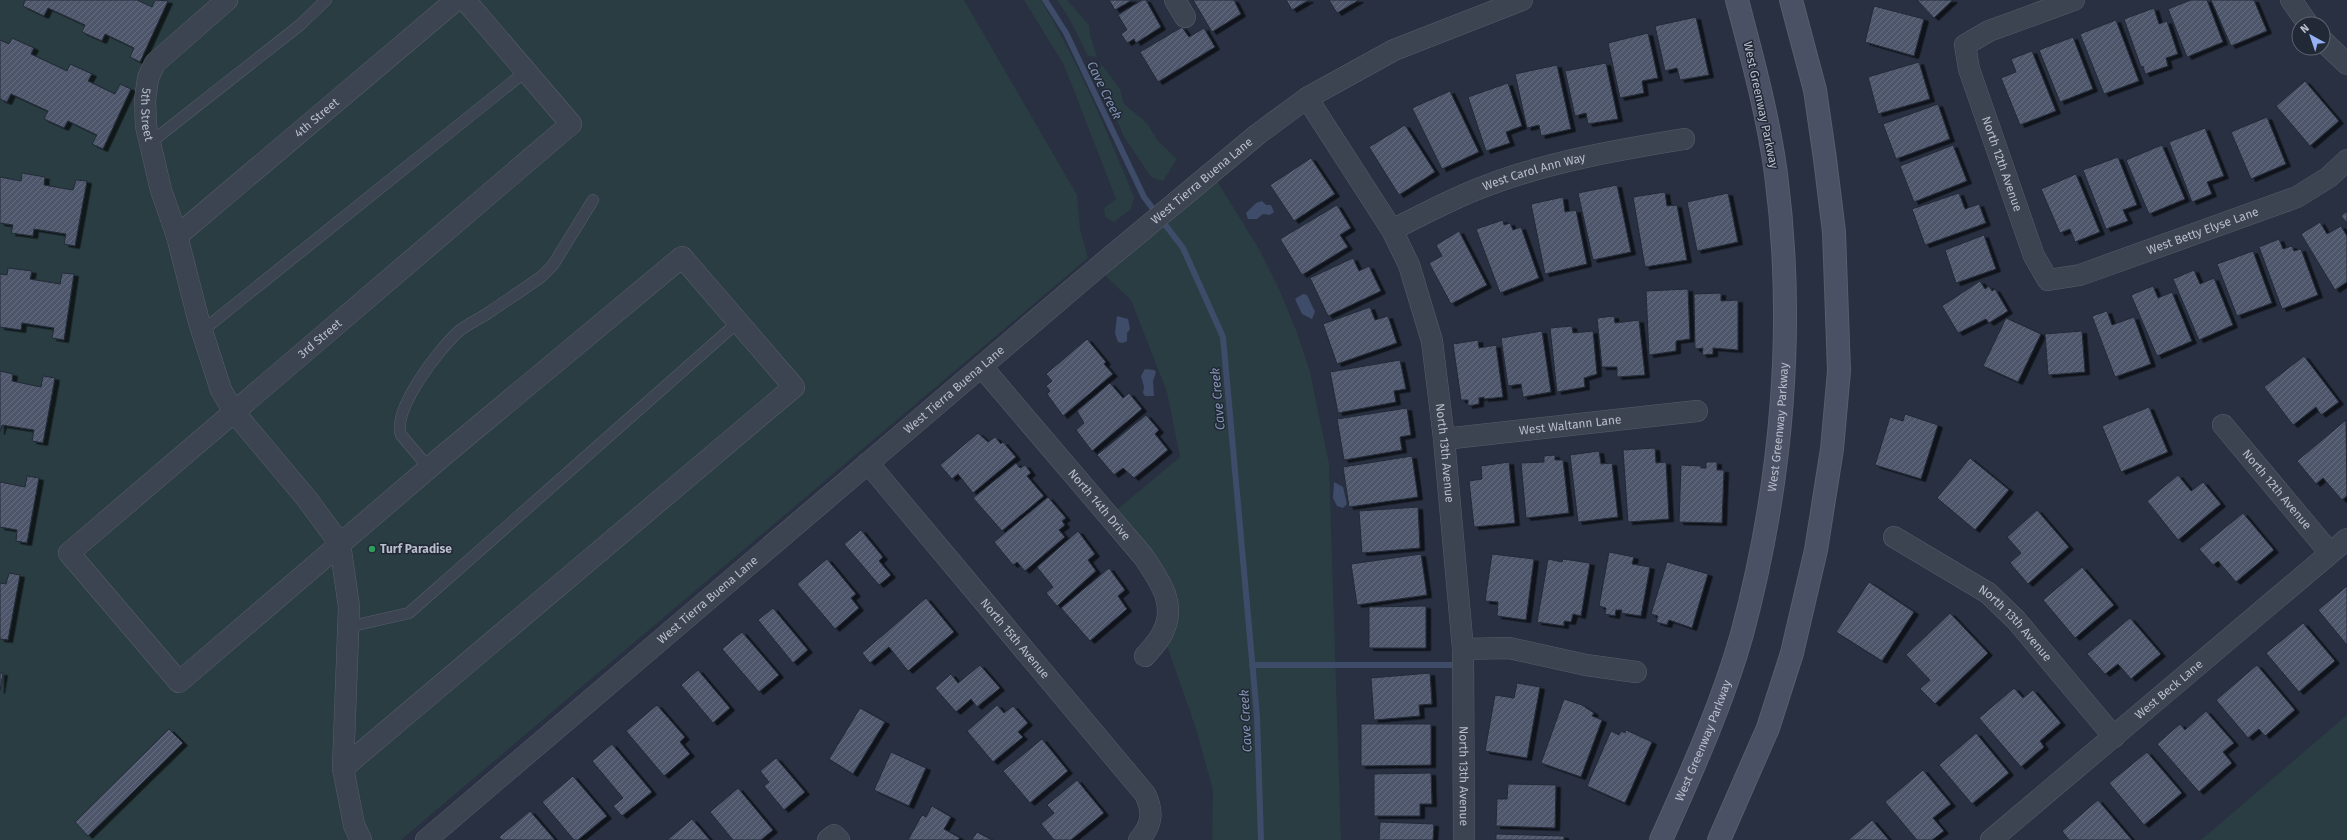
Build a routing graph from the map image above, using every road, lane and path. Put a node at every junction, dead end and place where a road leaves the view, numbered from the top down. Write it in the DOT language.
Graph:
graph roads {
  1 [pos="227,0"];
  2 [pos="326,0"];
  3 [pos="456,0"];
  4 [pos="465,0"];
  5 [pos="1522,0"];
  6 [pos="1737,0"];
  7 [pos="1791,0"];
  8 [pos="2074,0"];
  9 [pos="2291,0"];
  10 [pos="2302,16"];
  11 [pos="2331,49"];
  12 [pos="2347,64"];
  13 [pos="526,71"];
  14 [pos="1308,98"];
  15 [pos="1684,140"];
  16 [pos="150,143"];
  17 [pos="2347,160"];
  18 [pos="593,200"];
  19 [pos="1392,230"];
  20 [pos="177,236"];
  21 [pos="2048,280"];
  22 [pos="738,322"];
  23 [pos="202,331"];
  24 [pos="982,367"];
  25 [pos="1697,411"];
  26 [pos="234,412"];
  27 [pos="2223,426"];
  28 [pos="1444,439"];
  29 [pos="868,463"];
  30 [pos="429,468"];
  31 [pos="1894,537"];
  32 [pos="2347,539"];
  33 [pos="340,544"];
  34 [pos="2330,553"];
  35 [pos="348,627"];
  36 [pos="1463,649"];
  37 [pos="1145,656"];
  38 [pos="1636,672"];
  39 [pos="2114,737"];
  40 [pos="343,768"];
  41 [pos="361,840"];
  42 [pos="426,840"];
  43 [pos="1139,840"];
  44 [pos="1464,840"];
  45 [pos="1661,840"];
  46 [pos="1719,840"];
  47 [pos="1991,840"];
  1 -- 16 [label="street, 5th Street"];
  2 -- 16 [label="lane"];
  3 -- 20 [label="street, 4th Street"];
  4 -- 13 [label="street"];
  5 -- 14 [label="street, West Tierra Buena Lane"];
  6 -- 45 [label="main road, West Greenway Parkway"];
  7 -- 46 [label="main road"];
  8 -- 21 [label="street, North 12th Avenue"];
  9 -- 10 [label="street"];
  11 -- 12 [label="street"];
  13 -- 23 [label="lane"];
  13 -- 26 [label="street, 3rd Street"];
  14 -- 19 [label="street, North 13th Avenue"];
  14 -- 24 [label="street, West Tierra Buena Lane"];
  15 -- 19 [label="street, West Carol Ann Way"];
  16 -- 20 [label="street, 5th Street"];
  17 -- 21 [label="street, West Betty Elyse Lane"];
  18 -- 30 [label="lane"];
  19 -- 28 [label="street, North 13th Avenue"];
  20 -- 23 [label="street, 5th Street"];
  22 -- 30 [label="street"];
  22 -- 35 [label="lane"];
  22 -- 40 [label="street"];
  23 -- 26 [label="street, 5th Street"];
  24 -- 29 [label="street, West Tierra Buena Lane"];
  24 -- 37 [label="street, North 14th Drive"];
  25 -- 28 [label="street, West Waltann Lane"];
  26 -- 33 [label="street, 5th Street"];
  26 -- 33 [label="street, 3rd Street"];
  27 -- 34 [label="street, North 12th Avenue"];
  28 -- 36 [label="street, North 13th Avenue"];
  29 -- 42 [label="street, West Tierra Buena Lane"];
  29 -- 43 [label="street, North 15th Avenue"];
  30 -- 33 [label="street"];
  31 -- 39 [label="street, North 13th Avenue"];
  32 -- 34 [label="street, West Beck Lane"];
  33 -- 35 [label="street"];
  34 -- 39 [label="street, West Beck Lane"];
  35 -- 40 [label="street"];
  36 -- 38 [label="street"];
  36 -- 44 [label="street, North 13th Avenue"];
  39 -- 47 [label="street, West Beck Lane"];
  40 -- 41 [label="street"];
}
